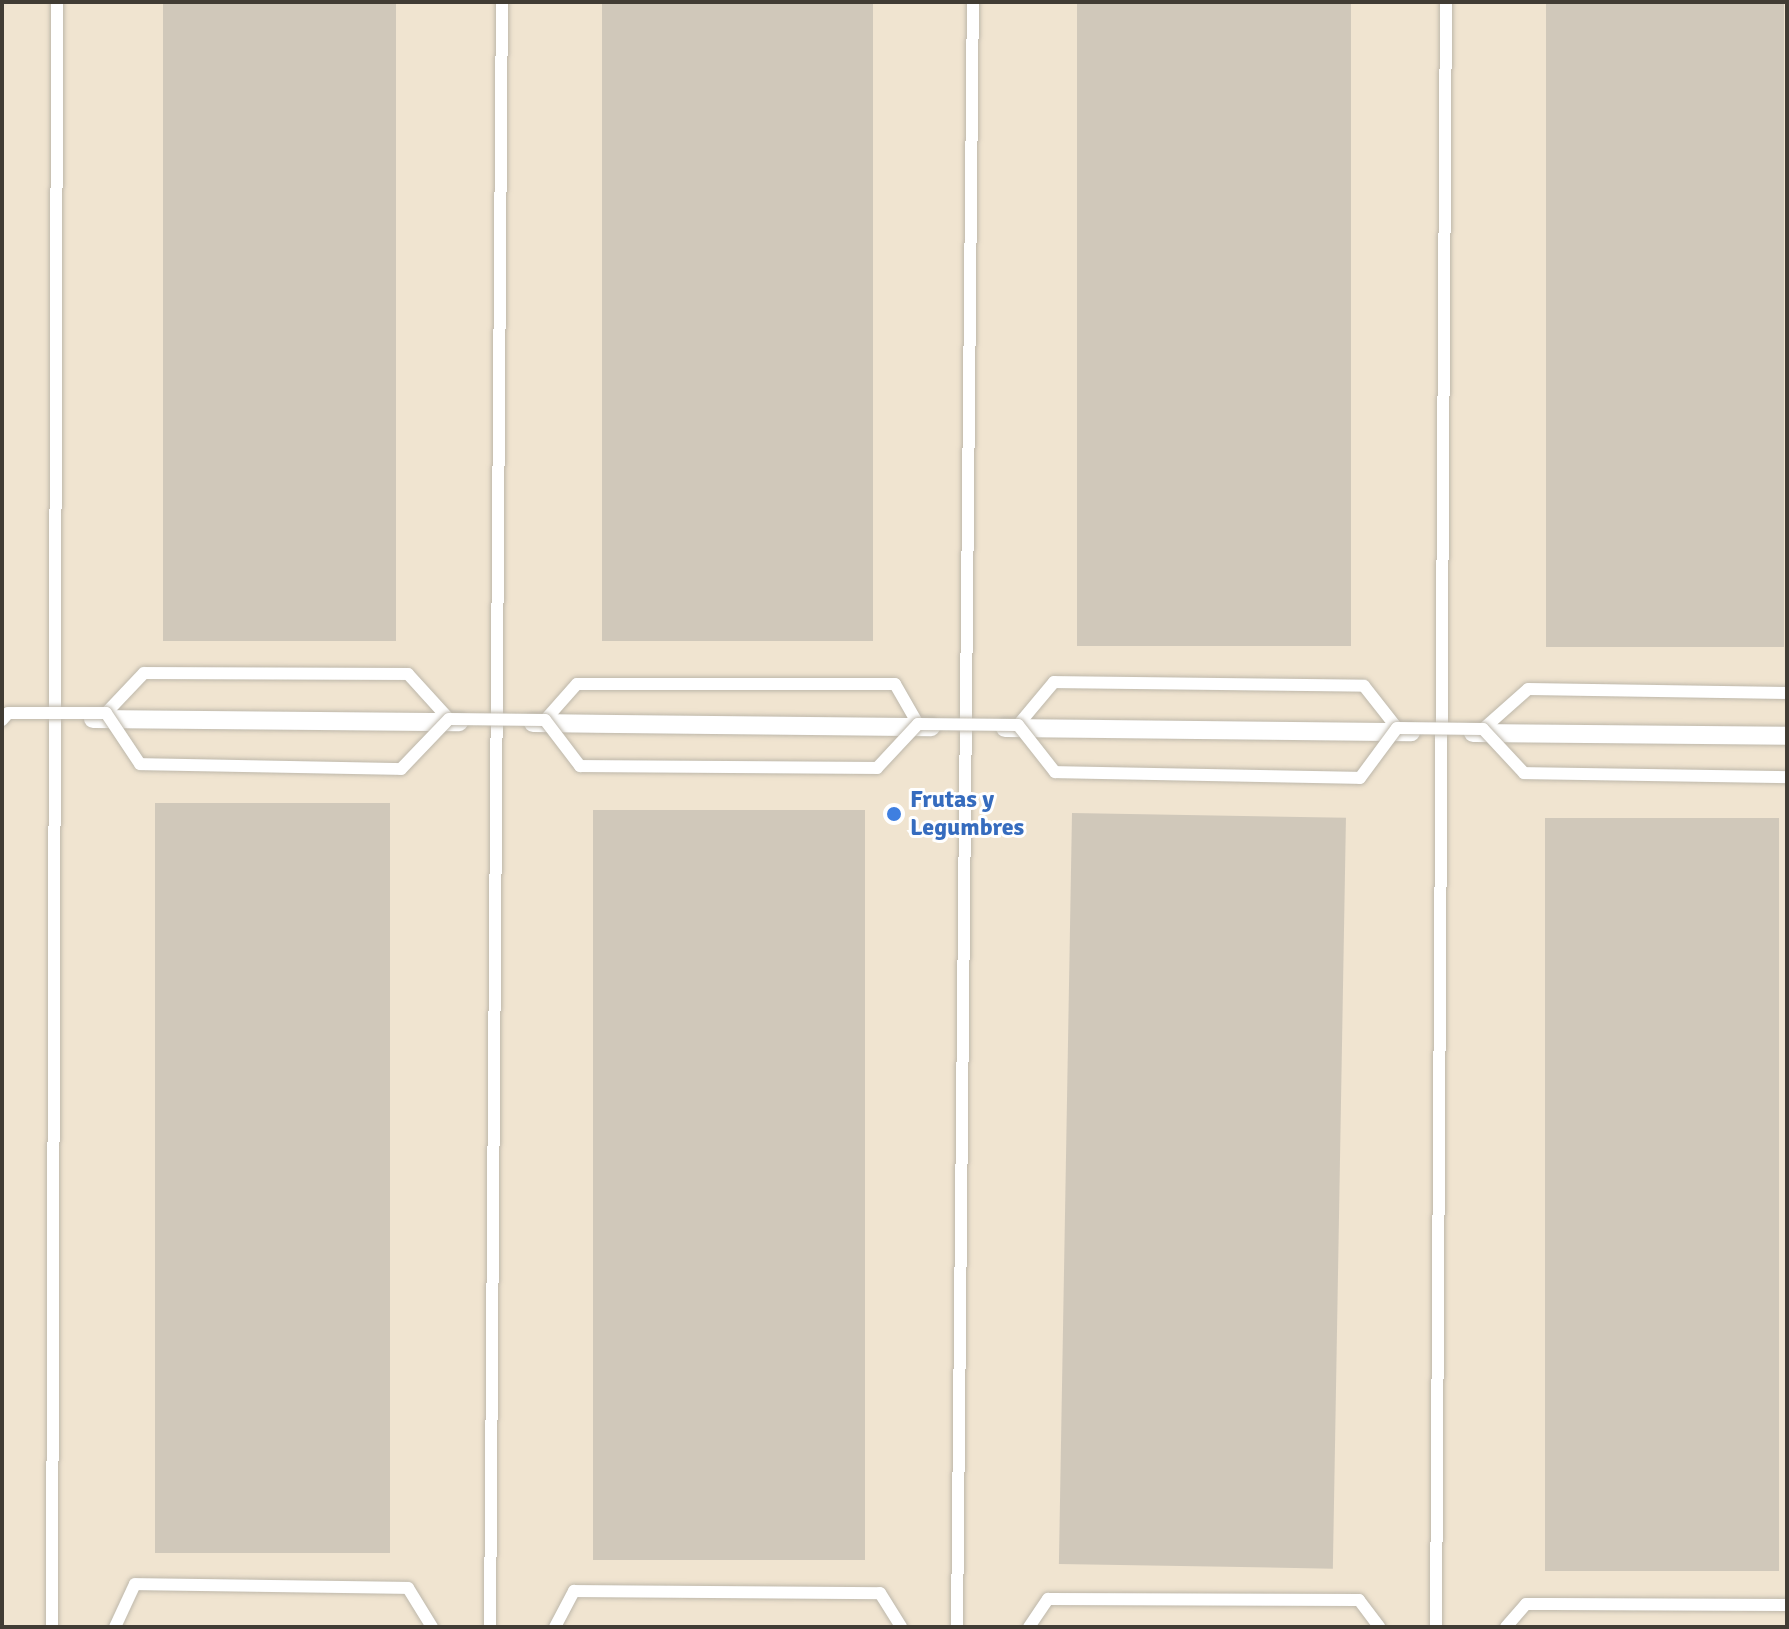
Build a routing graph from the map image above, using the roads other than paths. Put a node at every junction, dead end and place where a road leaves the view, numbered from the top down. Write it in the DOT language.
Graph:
graph roads {
  1 [pos="57,2"];
  2 [pos="502,2"];
  3 [pos="973,2"];
  4 [pos="1446,2"];
  5 [pos="1787,693"];
  6 [pos="106,713"];
  7 [pos="4,714"];
  8 [pos="60,719"];
  9 [pos="449,719"];
  10 [pos="545,720"];
  11 [pos="495,723"];
  12 [pos="918,724"];
  13 [pos="1018,725"];
  14 [pos="964,727"];
  15 [pos="1397,728"];
  16 [pos="1483,729"];
  17 [pos="1443,732"];
  18 [pos="1787,736"];
  19 [pos="1787,777"];
  20 [pos="1787,1605"];
  21 [pos="52,1627"];
  22 [pos="115,1627"];
  23 [pos="432,1627"];
  24 [pos="490,1627"];
  25 [pos="555,1627"];
  26 [pos="901,1627"];
  27 [pos="957,1627"];
  28 [pos="1029,1627"];
  29 [pos="1379,1627"];
  30 [pos="1436,1627"];
  31 [pos="1506,1627"];
  1 -- 8 [label="lane"];
  2 -- 11 [label="lane"];
  3 -- 14 [label="lane"];
  4 -- 17 [label="lane"];
  5 -- 16 [label="lane"];
  6 -- 7 [label="lane, bridge"];
  6 -- 9 [label="lane"];
  6 -- 9 [label="lane, bridge"];
  7 -- 8 [label="street"];
  8 -- 11 [label="street"];
  8 -- 21 [label="lane"];
  9 -- 10 [label="lane, bridge"];
  10 -- 12 [label="lane"];
  10 -- 12 [label="lane, bridge"];
  11 -- 14 [label="street"];
  11 -- 24 [label="lane"];
  12 -- 13 [label="lane, bridge"];
  13 -- 15 [label="lane"];
  13 -- 15 [label="lane, bridge"];
  14 -- 17 [label="street"];
  14 -- 27 [label="lane"];
  15 -- 16 [label="lane, bridge"];
  16 -- 19 [label="lane, bridge"];
  17 -- 18 [label="street"];
  17 -- 30 [label="lane"];
  20 -- 31 [label="lane"];
  22 -- 23 [label="lane"];
  25 -- 26 [label="lane"];
  28 -- 29 [label="lane"];
}
